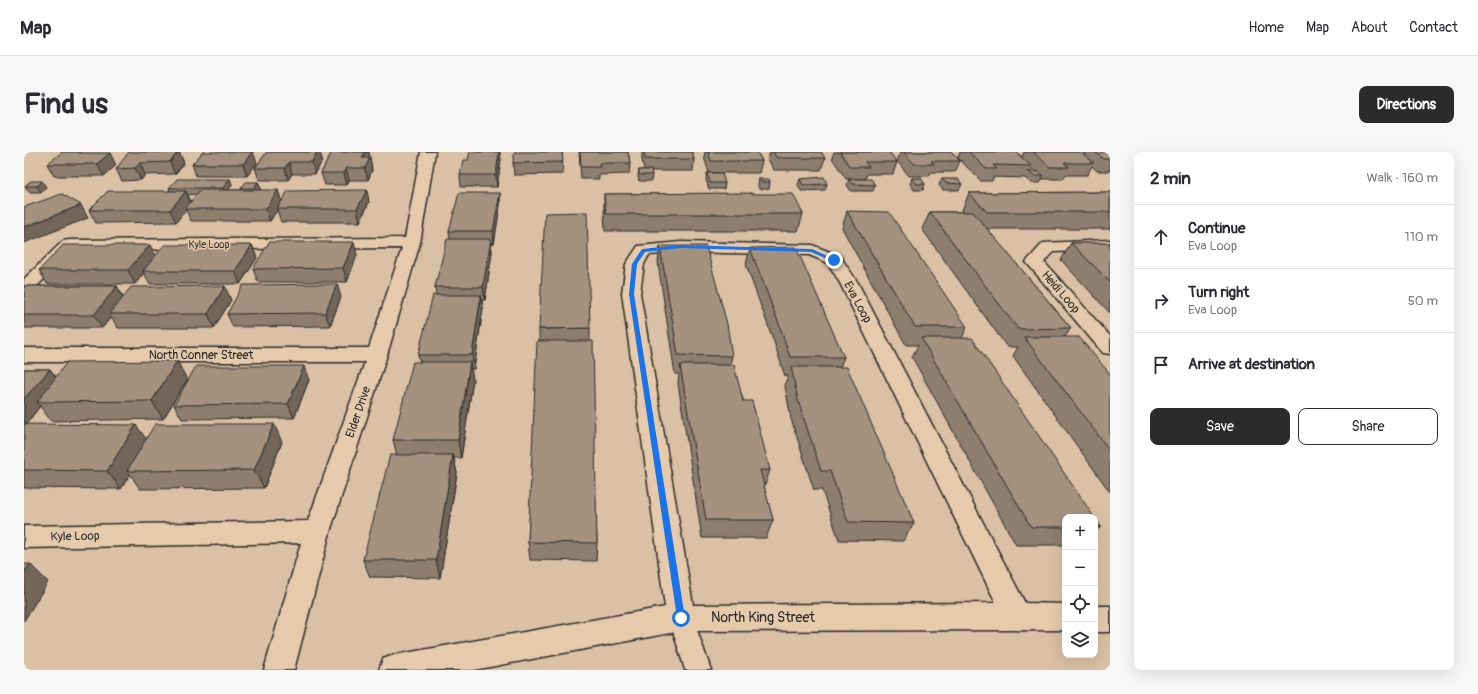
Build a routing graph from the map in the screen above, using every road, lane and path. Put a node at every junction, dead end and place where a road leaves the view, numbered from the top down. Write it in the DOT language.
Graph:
graph roads {
  1 [pos="428,152"];
  2 [pos="412,243"];
  3 [pos="1110,245"];
  4 [pos="24,289"];
  5 [pos="1110,348"];
  6 [pos="24,355"];
  7 [pos="378,355"];
  8 [pos="317,532"];
  9 [pos="24,537"];
  10 [pos="1017,616"];
  11 [pos="1062,617"];
  12 [pos="681,618"];
  13 [pos="1098,619"];
  14 [pos="1110,619"];
  15 [pos="279,670"];
  16 [pos="394,670"];
  17 [pos="698,670"];
  1 -- 2 [label="street, Elder Drive"];
  2 -- 4 [label="street, Kyle Loop"];
  2 -- 7 [label="street, Elder Drive"];
  3 -- 5 [label="street, Heidi Loop"];
  6 -- 7 [label="street, North Conner Street"];
  7 -- 8 [label="street, Elder Drive"];
  8 -- 9 [label="street, Kyle Loop"];
  8 -- 15 [label="street, Elder Drive"];
  10 -- 11 [label="street, North King Street"];
  10 -- 12 [label="street, North King Street"];
  10 -- 12 [label="street, Eva Loop"];
  12 -- 16 [label="street, North King Street"];
  12 -- 17 [label="lane"];
  13 -- 14 [label="street"];
}
